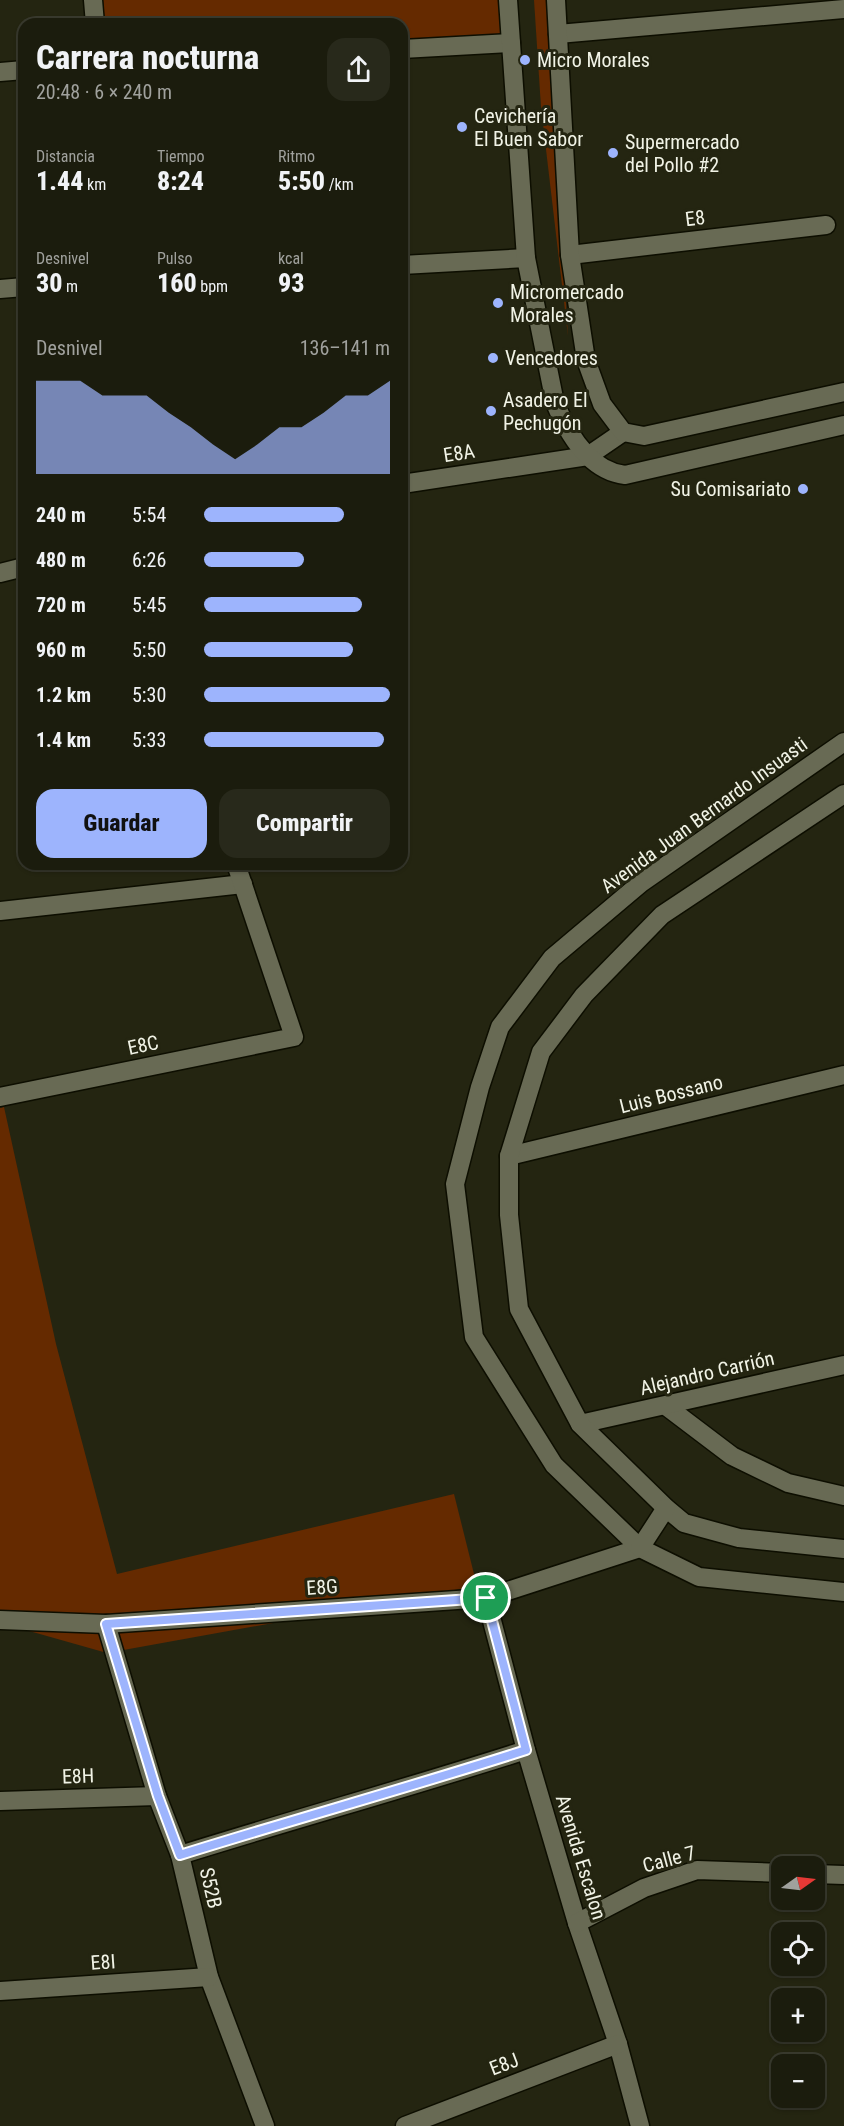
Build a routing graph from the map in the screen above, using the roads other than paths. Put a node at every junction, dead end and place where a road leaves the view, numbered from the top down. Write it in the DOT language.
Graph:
graph roads {
  1 [pos="93,0"];
  2 [pos="508,0"];
  3 [pos="556,0"];
  4 [pos="844,9"];
  5 [pos="94,18"];
  6 [pos="558,34"];
  7 [pos="511,43"];
  8 [pos="408,49"];
  9 [pos="18,70"];
  10 [pos="0,72"];
  11 [pos="826,225"];
  12 [pos="570,255"];
  13 [pos="526,258"];
  14 [pos="408,265"];
  15 [pos="18,288"];
  16 [pos="0,289"];
  17 [pos="844,392"];
  18 [pos="844,425"];
  19 [pos="623,432"];
  20 [pos="588,456"];
  21 [pos="408,483"];
  22 [pos="18,568"];
  23 [pos="0,573"];
  24 [pos="844,742"];
  25 [pos="844,794"];
  26 [pos="238,870"];
  27 [pos="243,884"];
  28 [pos="0,911"];
  29 [pos="844,1075"];
  30 [pos="0,1097"];
  31 [pos="509,1156"];
  32 [pos="844,1365"];
  33 [pos="666,1406"];
  34 [pos="580,1424"];
  35 [pos="844,1496"];
  36 [pos="666,1508"];
  37 [pos="640,1548"];
  38 [pos="844,1549"];
  39 [pos="844,1592"];
  40 [pos="486,1598"];
  41 [pos="0,1620"];
  42 [pos="106,1624"];
  43 [pos="526,1750"];
  44 [pos="158,1796"];
  45 [pos="0,1801"];
  46 [pos="180,1855"];
  47 [pos="771,1873"];
  48 [pos="825,1874"];
  49 [pos="844,1875"];
  50 [pos="577,1923"];
  51 [pos="208,1977"];
  52 [pos="0,1991"];
  53 [pos="618,2044"];
  54 [pos="265,2126"];
  55 [pos="405,2126"];
  56 [pos="640,2126"];
  1 -- 5 [label="street"];
  2 -- 7 [label="street"];
  3 -- 6 [label="street"];
  4 -- 6 [label="street"];
  6 -- 12 [label="street"];
  7 -- 8 [label="street"];
  7 -- 13 [label="street"];
  9 -- 10 [label="street"];
  11 -- 12 [label="street, E8"];
  12 -- 19 [label="street"];
  13 -- 14 [label="street"];
  13 -- 20 [label="street"];
  15 -- 16 [label="street"];
  17 -- 19 [label="street"];
  18 -- 20 [label="street"];
  19 -- 20 [label="street, E8A"];
  20 -- 21 [label="street, E8A"];
  22 -- 23 [label="street"];
  24 -- 37 [label="street, Avenida Juan Bernardo Insuasti"];
  25 -- 31 [label="street"];
  26 -- 27 [label="street"];
  27 -- 28 [label="street"];
  27 -- 30 [label="street, E8C"];
  29 -- 31 [label="street, Luis Bossano"];
  31 -- 34 [label="street"];
  32 -- 33 [label="street, Alejandro Carrión"];
  33 -- 34 [label="street, Alejandro Carrión"];
  33 -- 35 [label="street"];
  34 -- 36 [label="street"];
  36 -- 37 [label="street"];
  36 -- 38 [label="street"];
  37 -- 39 [label="street, Avenida Juan Bernardo Insuasti"];
  37 -- 40 [label="street, E8G"];
  40 -- 42 [label="street, E8G"];
  40 -- 43 [label="street, Avenida Escalon"];
  41 -- 42 [label="street, E8G"];
  42 -- 44 [label="street, S52B"];
  43 -- 46 [label="street"];
  43 -- 50 [label="street, Avenida Escalon"];
  44 -- 45 [label="street, E8H"];
  44 -- 46 [label="street, S52B"];
  46 -- 51 [label="street, S52B"];
  47 -- 50 [label="street, Calle 7"];
  48 -- 49 [label="street"];
  50 -- 53 [label="street, Avenida Escalon"];
  51 -- 52 [label="street, E8I"];
  51 -- 54 [label="street, S52B"];
  53 -- 55 [label="street, E8J"];
  53 -- 56 [label="street, Avenida Escalon"];
}
